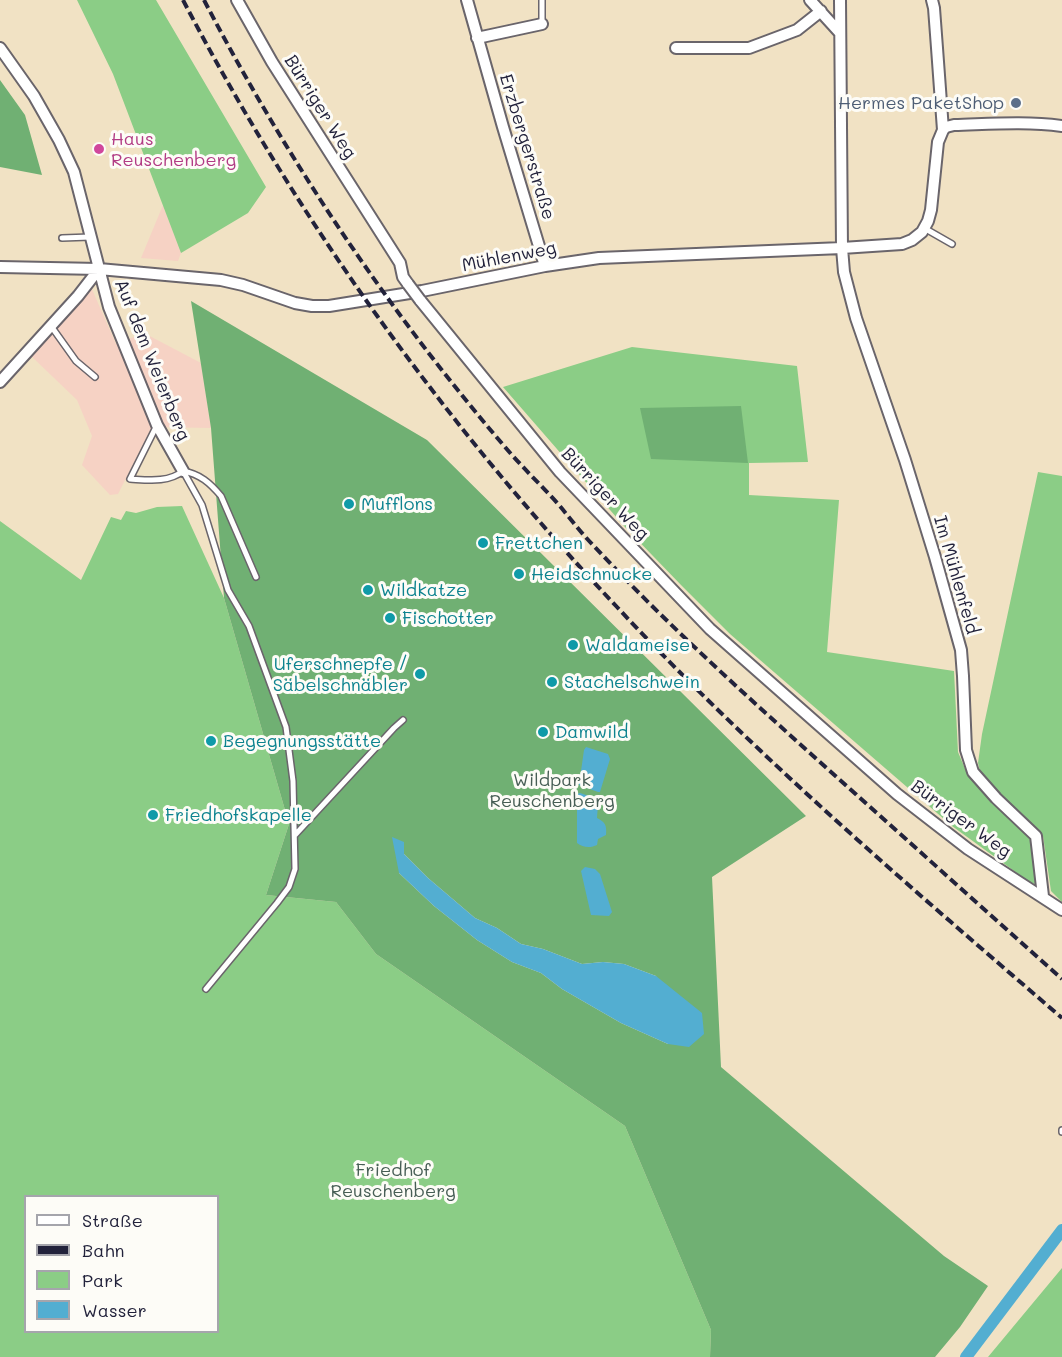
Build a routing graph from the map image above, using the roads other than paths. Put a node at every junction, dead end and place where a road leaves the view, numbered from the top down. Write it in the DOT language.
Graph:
graph roads {
  1 [pos="237,0"];
  2 [pos="467,0"];
  3 [pos="542,0"];
  4 [pos="810,0"];
  5 [pos="840,0"];
  6 [pos="932,0"];
  7 [pos="821,11"];
  8 [pos="542,24"];
  9 [pos="840,33"];
  10 [pos="477,38"];
  11 [pos="0,48"];
  12 [pos="676,48"];
  13 [pos="1062,126"];
  14 [pos="943,130"];
  15 [pos="924,228"];
  16 [pos="90,237"];
  17 [pos="62,238"];
  18 [pos="952,244"];
  19 [pos="842,248"];
  20 [pos="545,266"];
  21 [pos="0,267"];
  22 [pos="99,269"];
  23 [pos="51,326"];
  24 [pos="95,377"];
  25 [pos="0,381"];
  26 [pos="157,425"];
  27 [pos="183,471"];
  28 [pos="256,577"];
  29 [pos="403,720"];
  30 [pos="295,835"];
  31 [pos="1043,896"];
  32 [pos="1062,910"];
  33 [pos="206,989"];
  1 -- 31 [label="street, Bürriger Weg, bridge"];
  2 -- 10 [label="street, Erzbergerstraße"];
  3 -- 8 [label="lane"];
  4 -- 7 [label="street"];
  5 -- 9 [label="street, Im Mühlenfeld"];
  6 -- 14 [label="street"];
  7 -- 9 [label="street"];
  7 -- 12 [label="street"];
  8 -- 10 [label="street"];
  9 -- 19 [label="street, Im Mühlenfeld"];
  10 -- 20 [label="street, Erzbergerstraße"];
  11 -- 16 [label="street, Auf dem Weierberg"];
  13 -- 14 [label="street"];
  14 -- 15 [label="street"];
  15 -- 18 [label="lane"];
  15 -- 19 [label="street, Mühlenweg"];
  16 -- 17 [label="lane"];
  16 -- 22 [label="street, Auf dem Weierberg"];
  19 -- 20 [label="street, Mühlenweg"];
  19 -- 31 [label="street, Im Mühlenfeld"];
  20 -- 22 [label="street, Mühlenweg"];
  21 -- 22 [label="street, Mühlenweg"];
  22 -- 23 [label="street"];
  22 -- 26 [label="street, Auf dem Weierberg"];
  23 -- 24 [label="lane"];
  23 -- 25 [label="street"];
  26 -- 27 [label="street, Auf dem Weierberg"];
  26 -- 27 [label="lane"];
  27 -- 28 [label="lane"];
  27 -- 30 [label="lane, Auf dem Weierberg"];
  29 -- 30 [label="lane"];
  30 -- 33 [label="lane, Auf dem Weierberg"];
  31 -- 32 [label="street, Bürriger Weg"];
}
